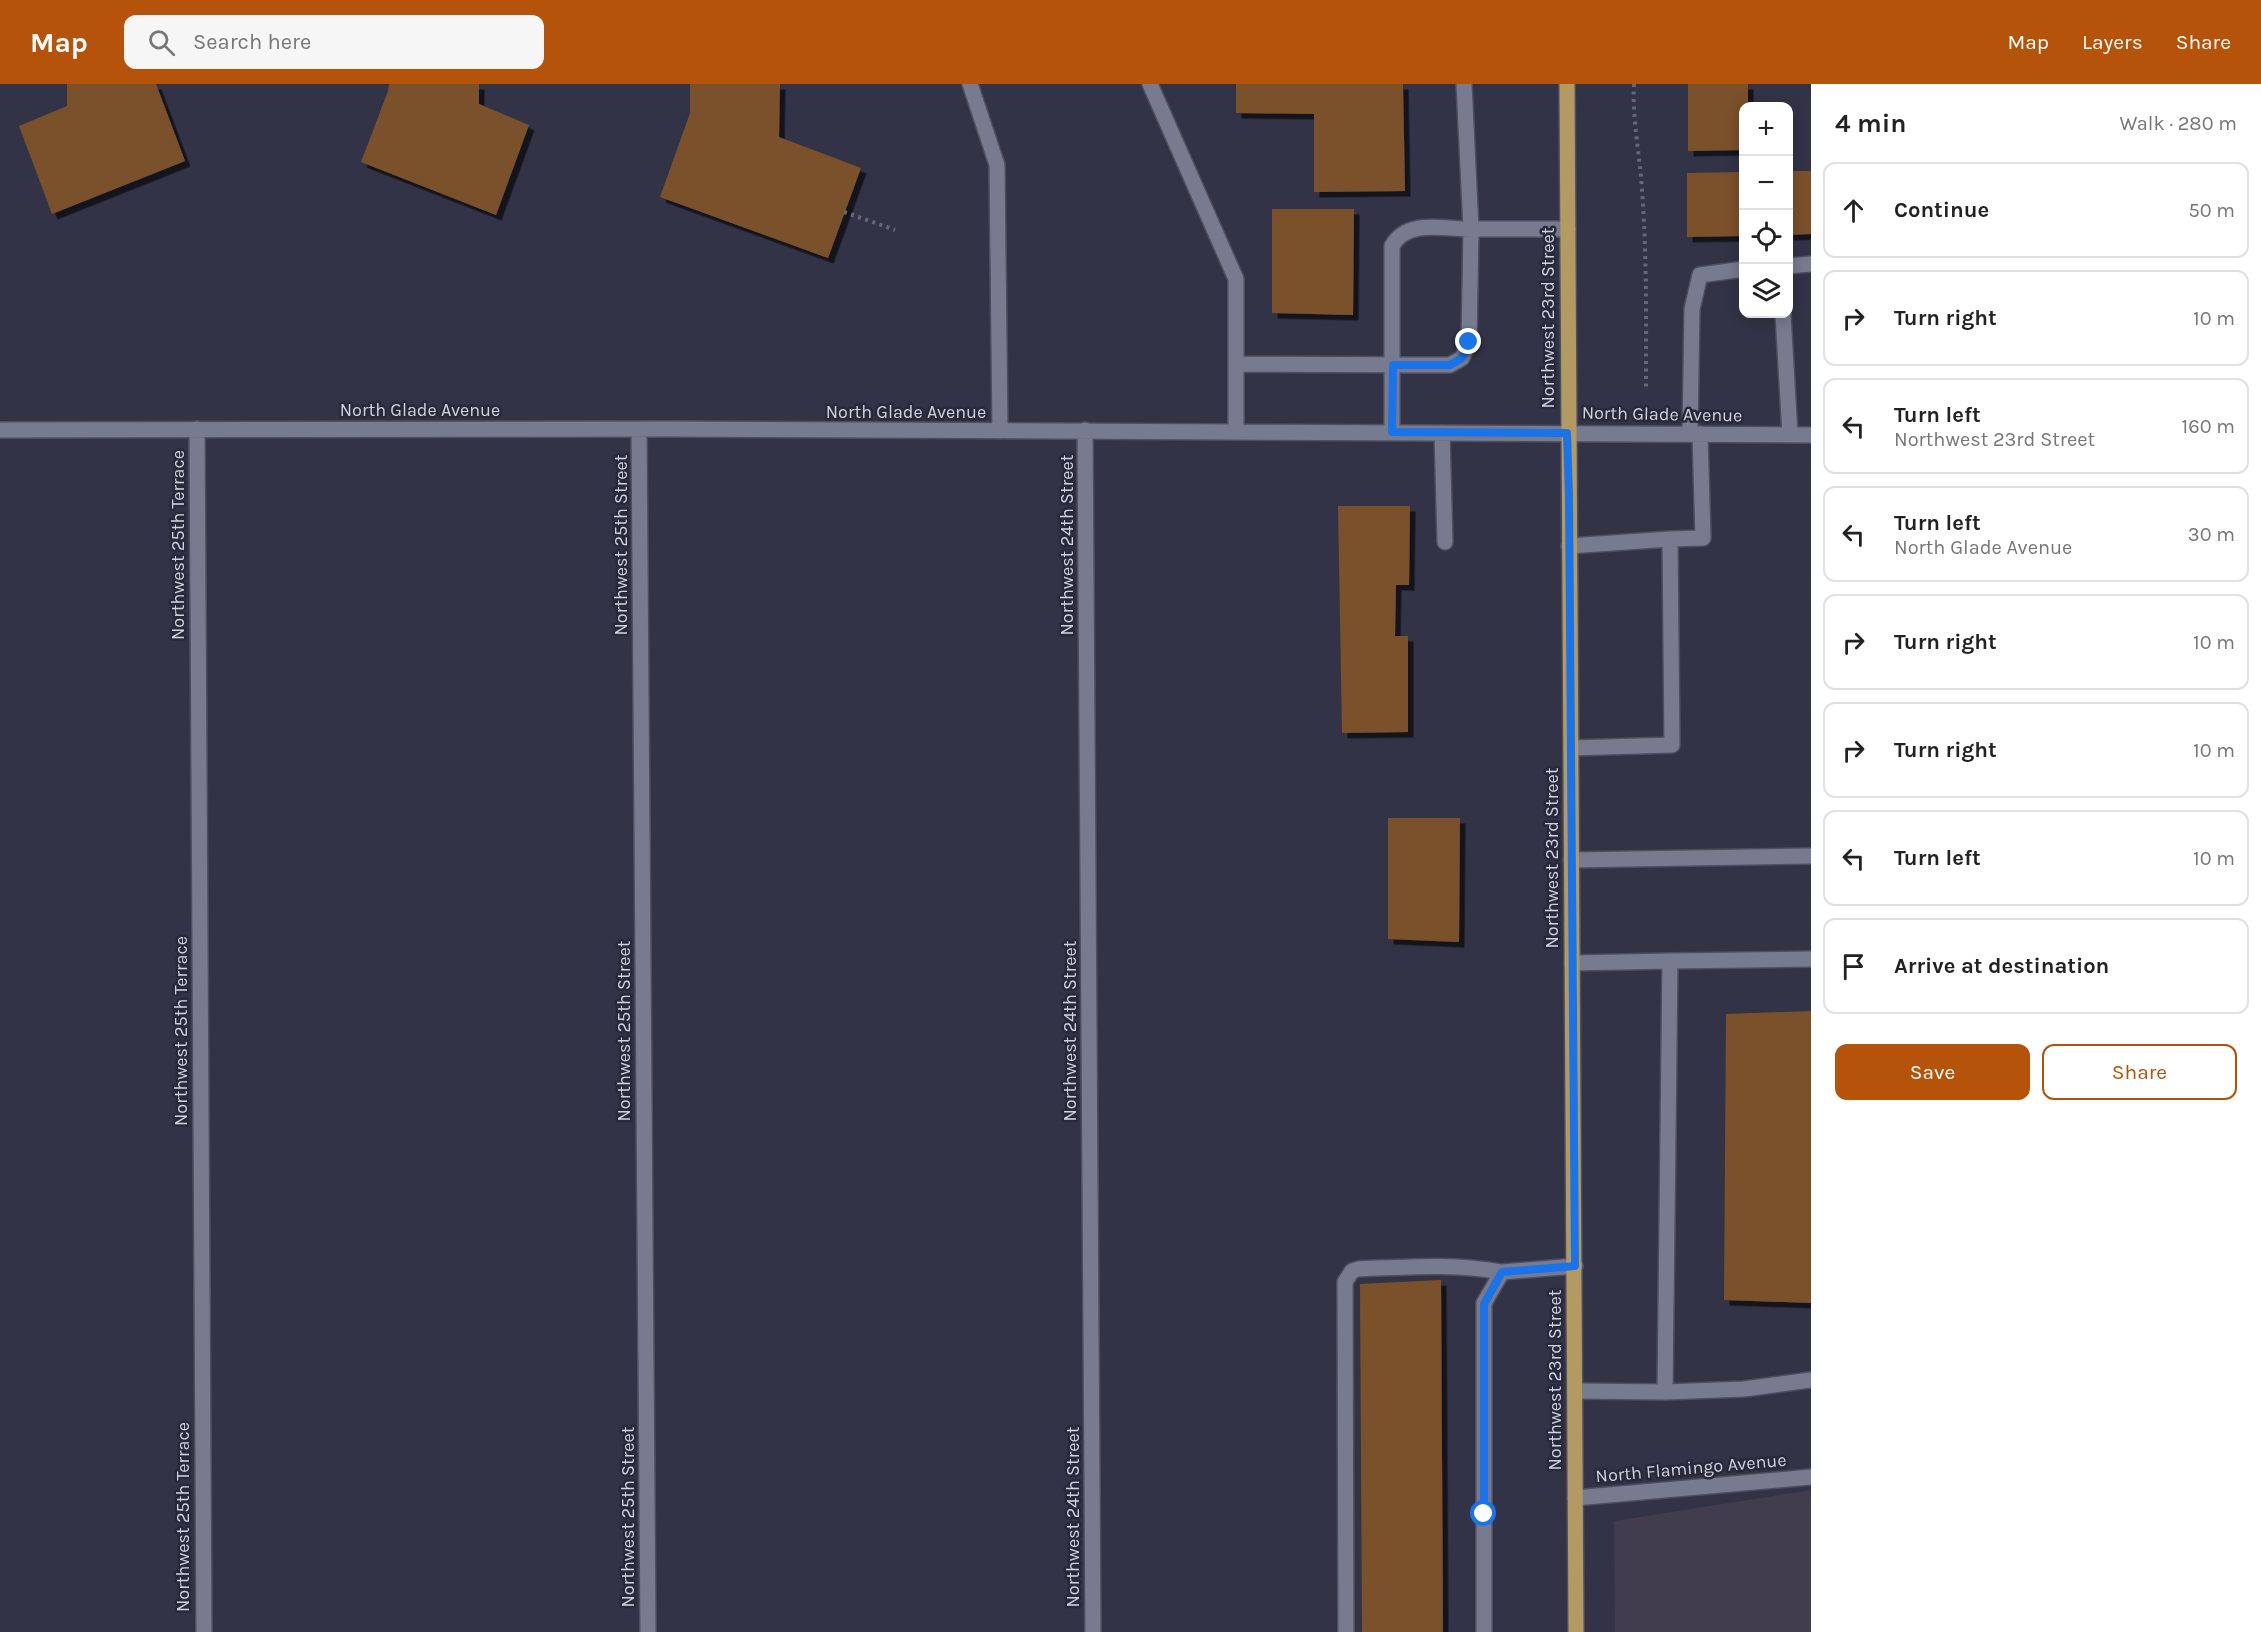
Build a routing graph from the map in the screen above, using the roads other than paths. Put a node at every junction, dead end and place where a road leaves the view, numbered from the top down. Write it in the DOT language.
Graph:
graph roads {
  1 [pos="970,84"];
  2 [pos="1150,84"];
  3 [pos="1464,84"];
  4 [pos="1567,84"];
  5 [pos="1471,229"];
  6 [pos="1568,229"];
  7 [pos="1811,264"];
  8 [pos="1793,266"];
  9 [pos="1739,269"];
  10 [pos="1783,318"];
  11 [pos="1236,364"];
  12 [pos="1393,365"];
  13 [pos="197,429"];
  14 [pos="0,430"];
  15 [pos="639,430"];
  16 [pos="1085,430"];
  17 [pos="1000,431"];
  18 [pos="1236,432"];
  19 [pos="1392,432"];
  20 [pos="1442,433"];
  21 [pos="1567,433"];
  22 [pos="1695,434"];
  23 [pos="1790,435"];
  24 [pos="1811,435"];
  25 [pos="1670,539"];
  26 [pos="1445,542"];
  27 [pos="1569,546"];
  28 [pos="1571,748"];
  29 [pos="1811,856"];
  30 [pos="1571,860"];
  31 [pos="1811,959"];
  32 [pos="1670,961"];
  33 [pos="1572,963"];
  34 [pos="1575,1266"];
  35 [pos="1502,1272"];
  36 [pos="1811,1380"];
  37 [pos="1575,1391"];
  38 [pos="1665,1392"];
  39 [pos="1811,1477"];
  40 [pos="1575,1498"];
  41 [pos="204,1632"];
  42 [pos="648,1632"];
  43 [pos="1093,1632"];
  44 [pos="1347,1632"];
  45 [pos="1484,1632"];
  46 [pos="1576,1632"];
  1 -- 17 [label="street"];
  2 -- 11 [label="street"];
  3 -- 5 [label="street"];
  4 -- 6 [label="main road, Northwest 23rd Street"];
  5 -- 6 [label="street"];
  5 -- 12 [label="street"];
  5 -- 12 [label="street"];
  6 -- 21 [label="main road, Northwest 23rd Street"];
  7 -- 8 [label="street"];
  9 -- 22 [label="street"];
  10 -- 23 [label="street"];
  11 -- 12 [label="street"];
  11 -- 18 [label="street"];
  12 -- 19 [label="street"];
  13 -- 14 [label="street, North Glade Avenue"];
  13 -- 15 [label="street, North Glade Avenue"];
  13 -- 41 [label="street, Northwest 25th Terrace"];
  15 -- 17 [label="street, North Glade Avenue"];
  15 -- 42 [label="street, Northwest 25th Street"];
  16 -- 17 [label="street, North Glade Avenue"];
  16 -- 18 [label="street, North Glade Avenue"];
  16 -- 43 [label="street, Northwest 24th Street"];
  18 -- 19 [label="street, North Glade Avenue"];
  19 -- 20 [label="street, North Glade Avenue"];
  20 -- 21 [label="street, North Glade Avenue"];
  20 -- 26 [label="street"];
  21 -- 22 [label="street, North Glade Avenue"];
  21 -- 27 [label="main road, Northwest 23rd Street"];
  22 -- 23 [label="street, North Glade Avenue"];
  22 -- 25 [label="street"];
  23 -- 24 [label="street, North Glade Avenue"];
  25 -- 27 [label="street"];
  25 -- 28 [label="street"];
  27 -- 28 [label="main road, Northwest 23rd Street"];
  28 -- 30 [label="main road, Northwest 23rd Street"];
  29 -- 30 [label="street"];
  30 -- 33 [label="main road, Northwest 23rd Street"];
  31 -- 32 [label="street"];
  32 -- 33 [label="street"];
  32 -- 38 [label="street"];
  33 -- 34 [label="main road, Northwest 23rd Street"];
  34 -- 35 [label="street"];
  34 -- 37 [label="main road, Northwest 23rd Street"];
  35 -- 44 [label="street"];
  35 -- 45 [label="street"];
  36 -- 38 [label="street"];
  37 -- 38 [label="street"];
  37 -- 40 [label="main road, Northwest 23rd Street"];
  39 -- 40 [label="street, North Flamingo Avenue"];
  40 -- 46 [label="main road, Northwest 23rd Street"];
}
